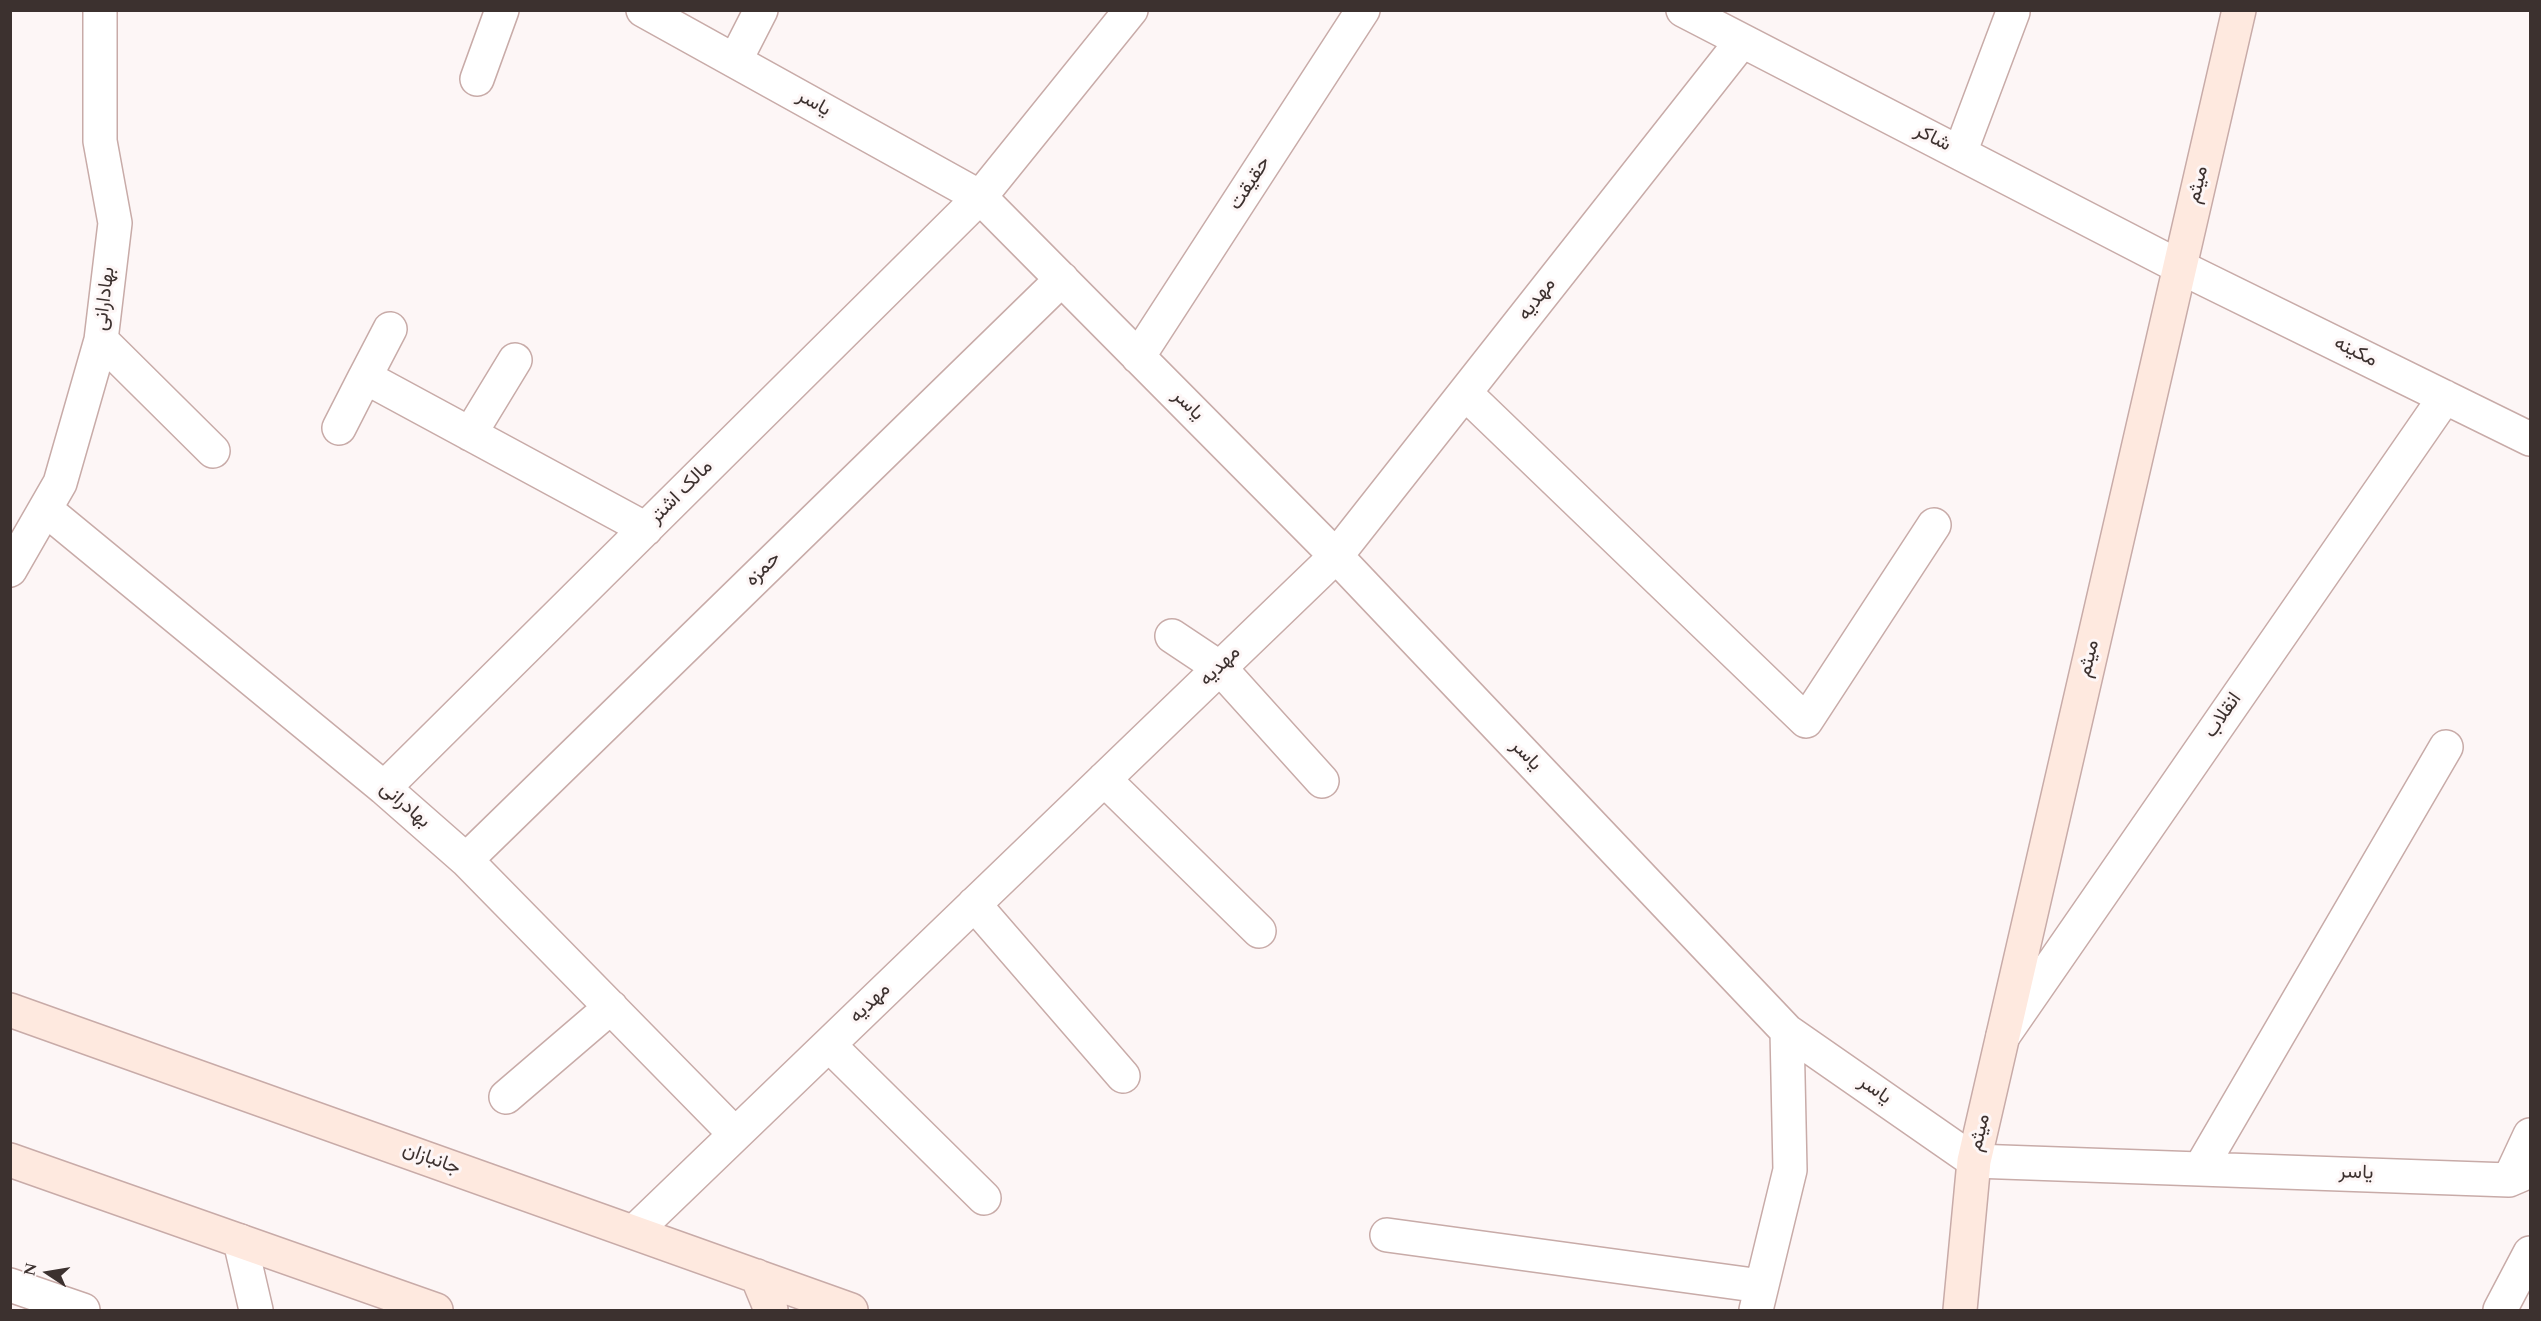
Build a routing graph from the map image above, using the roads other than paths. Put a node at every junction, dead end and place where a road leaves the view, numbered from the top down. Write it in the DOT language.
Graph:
graph roads {
  1 [pos="100,10"];
  2 [pos="502,10"];
  3 [pos="643,10"];
  4 [pos="761,10"];
  5 [pos="1131,10"];
  6 [pos="1363,10"];
  7 [pos="1683,10"];
  8 [pos="2239,10"];
  9 [pos="2013,12"];
  10 [pos="1742,41"];
  11 [pos="735,61"];
  12 [pos="477,79"];
  13 [pos="1960,153"];
  14 [pos="980,197"];
  15 [pos="2180,267"];
  16 [pos="1062,279"];
  17 [pos="390,329"];
  18 [pos="101,340"];
  19 [pos="1138,357"];
  20 [pos="515,360"];
  21 [pos="365,377"];
  22 [pos="1465,393"];
  23 [pos="2445,397"];
  24 [pos="339,428"];
  25 [pos="2528,432"];
  26 [pos="470,434"];
  27 [pos="213,451"];
  28 [pos="45,509"];
  29 [pos="1934,525"];
  30 [pos="646,528"];
  31 [pos="1336,556"];
  32 [pos="10,570"];
  33 [pos="1172,636"];
  34 [pos="1220,668"];
  35 [pos="2446,747"];
  36 [pos="1104,779"];
  37 [pos="1322,781"];
  38 [pos="384,788"];
  39 [pos="466,860"];
  40 [pos="974,904"];
  41 [pos="1259,931"];
  42 [pos="610,1007"];
  43 [pos="10,1010"];
  44 [pos="1787,1031"];
  45 [pos="2003,1036"];
  46 [pos="829,1044"];
  47 [pos="1123,1076"];
  48 [pos="506,1097"];
  49 [pos="735,1134"];
  50 [pos="2530,1135"];
  51 [pos="10,1160"];
  52 [pos="1974,1161"];
  53 [pos="2200,1169"];
  54 [pos="2520,1175"];
  55 [pos="984,1198"];
  56 [pos="634,1232"];
  57 [pos="1387,1235"];
  58 [pos="240,1241"];
  59 [pos="2530,1253"];
  60 [pos="757,1276"];
  61 [pos="10,1285"];
  62 [pos="1759,1298"];
  63 [pos="83,1311"];
  64 [pos="256,1311"];
  65 [pos="436,1311"];
  66 [pos="771,1311"];
  67 [pos="851,1311"];
  68 [pos="1960,1311"];
  69 [pos="2500,1311"];
  1 -- 18 [label="street, بهادارانی"];
  2 -- 12 [label="street"];
  3 -- 11 [label="street, یاسر"];
  4 -- 11 [label="street"];
  5 -- 14 [label="street, مالک اشتر"];
  6 -- 19 [label="street, حقیقت"];
  7 -- 10 [label="street, شاکر"];
  8 -- 15 [label="main road, میثم"];
  9 -- 13 [label="street"];
  10 -- 13 [label="street, شاکر"];
  10 -- 22 [label="street, مهدیه"];
  11 -- 14 [label="street, یاسر"];
  13 -- 15 [label="street, شاکر"];
  14 -- 16 [label="street, یاسر"];
  14 -- 30 [label="street, مالک اشتر"];
  15 -- 23 [label="street, مکینه"];
  15 -- 45 [label="main road, میثم"];
  16 -- 19 [label="street, یاسر"];
  16 -- 39 [label="street, حمزه"];
  17 -- 21 [label="street"];
  18 -- 27 [label="street"];
  18 -- 28 [label="street, بهادارانی"];
  19 -- 31 [label="street, یاسر"];
  20 -- 26 [label="street"];
  21 -- 24 [label="street"];
  21 -- 26 [label="street"];
  22 -- 29 [label="street"];
  22 -- 31 [label="street, مهدیه"];
  23 -- 25 [label="street, مکینه"];
  23 -- 45 [label="street, انقلاب"];
  26 -- 30 [label="street"];
  28 -- 32 [label="street, بهادارانی"];
  28 -- 38 [label="street, بهادرانی"];
  30 -- 38 [label="street, مالک اشتر"];
  31 -- 34 [label="street, مهدیه"];
  31 -- 44 [label="street, یاسر"];
  33 -- 34 [label="street"];
  34 -- 36 [label="street, مهدیه"];
  34 -- 37 [label="street"];
  35 -- 53 [label="street"];
  36 -- 40 [label="street, مهدیه"];
  36 -- 41 [label="street"];
  38 -- 39 [label="street, بهادرانی"];
  39 -- 42 [label="street, بهادرانی"];
  40 -- 46 [label="street, مهدیه"];
  40 -- 47 [label="street"];
  42 -- 48 [label="street"];
  42 -- 49 [label="street, بهادرانی"];
  43 -- 56 [label="main road, جانبازان"];
  44 -- 52 [label="street, یاسر"];
  44 -- 62 [label="street"];
  45 -- 52 [label="main road, میثم"];
  46 -- 49 [label="street, مهدیه"];
  46 -- 55 [label="street"];
  49 -- 56 [label="street, مهدیه"];
  50 -- 54 [label="street"];
  51 -- 58 [label="main road"];
  52 -- 53 [label="street, یاسر"];
  52 -- 68 [label="main road, میثم"];
  53 -- 54 [label="street, یاسر"];
  56 -- 60 [label="main road, جانبازان"];
  57 -- 62 [label="street"];
  58 -- 64 [label="street"];
  58 -- 65 [label="main road"];
  59 -- 69 [label="street"];
  60 -- 66 [label="main road"];
  60 -- 67 [label="main road, جانبازان"];
  61 -- 63 [label="street"];
}
